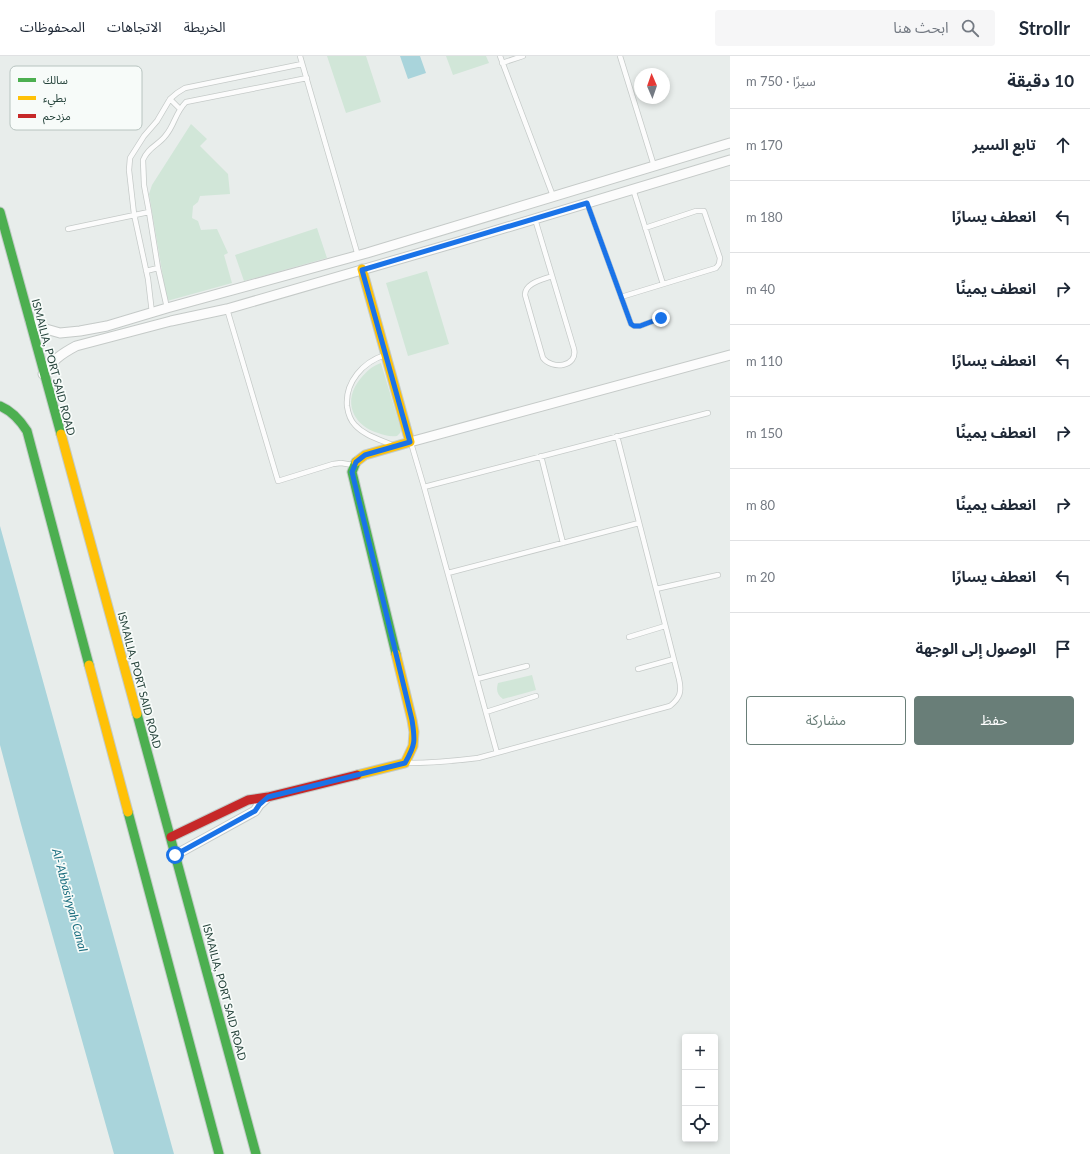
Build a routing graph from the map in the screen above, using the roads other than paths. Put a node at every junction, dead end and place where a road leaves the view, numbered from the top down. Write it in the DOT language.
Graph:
graph roads {
  1 [pos="300,56"];
  2 [pos="500,56"];
  3 [pos="523,56"];
  4 [pos="620,56"];
  5 [pos="502,63"];
  6 [pos="302,64"];
  7 [pos="307,78"];
  8 [pos="170,99"];
  9 [pos="180,108"];
  10 [pos="730,143"];
  11 [pos="730,160"];
  12 [pos="654,166"];
  13 [pos="633,189"];
  14 [pos="554,197"];
  15 [pos="587,203"];
  16 [pos="530,204"];
  17 [pos="0,212"];
  18 [pos="149,212"];
  19 [pos="134,214"];
  20 [pos="535,219"];
  21 [pos="454,228"];
  22 [pos="645,228"];
  23 [pos="68,229"];
  24 [pos="458,242"];
  25 [pos="362,255"];
  26 [pos="348,259"];
  27 [pos="158,268"];
  28 [pos="366,268"];
  29 [pos="146,271"];
  30 [pos="352,272"];
  31 [pos="552,276"];
  32 [pos="663,284"];
  33 [pos="621,297"];
  34 [pos="167,308"];
  35 [pos="227,309"];
  36 [pos="152,313"];
  37 [pos="661,318"];
  38 [pos="28,321"];
  39 [pos="171,321"];
  40 [pos="386,355"];
  41 [pos="730,355"];
  42 [pos="43,374"];
  43 [pos="0,406"];
  44 [pos="708,413"];
  45 [pos="617,436"];
  46 [pos="410,442"];
  47 [pos="396,447"];
  48 [pos="541,456"];
  49 [pos="355,466"];
  50 [pos="424,487"];
  51 [pos="640,523"];
  52 [pos="564,543"];
  53 [pos="448,573"];
  54 [pos="718,575"];
  55 [pos="656,589"];
  56 [pos="665,626"];
  57 [pos="629,637"];
  58 [pos="674,659"];
  59 [pos="527,666"];
  60 [pos="638,669"];
  61 [pos="477,679"];
  62 [pos="536,696"];
  63 [pos="486,712"];
  64 [pos="497,753"];
  65 [pos="405,763"];
  66 [pos="268,797"];
  67 [pos="171,837"];
  68 [pos="175,855"];
  69 [pos="219,1154"];
  70 [pos="256,1154"];
  1 -- 6 [label="lane"];
  2 -- 5 [label="lane"];
  3 -- 5 [label="lane"];
  4 -- 12 [label="lane"];
  5 -- 14 [label="lane"];
  6 -- 7 [label="lane"];
  6 -- 8 [label="lane"];
  7 -- 9 [label="lane"];
  7 -- 25 [label="lane"];
  8 -- 9 [label="lane"];
  8 -- 19 [label="lane"];
  9 -- 18 [label="lane"];
  10 -- 12 [label="street"];
  11 -- 13 [label="street"];
  12 -- 14 [label="street"];
  13 -- 15 [label="street"];
  13 -- 22 [label="lane"];
  14 -- 16 [label="street"];
  15 -- 20 [label="street"];
  15 -- 33 [label="lane"];
  16 -- 20 [label="street"];
  16 -- 21 [label="street"];
  17 -- 38 [label="main road, ISMAILIA, PORT SAID ROAD"];
  18 -- 19 [label="lane"];
  18 -- 27 [label="lane"];
  19 -- 23 [label="lane"];
  19 -- 29 [label="lane"];
  20 -- 24 [label="street"];
  20 -- 31 [label="lane"];
  21 -- 24 [label="street"];
  21 -- 25 [label="street"];
  22 -- 32 [label="lane"];
  22 -- 32 [label="lane"];
  24 -- 28 [label="street"];
  25 -- 26 [label="street"];
  25 -- 28 [label="street"];
  26 -- 30 [label="street"];
  26 -- 34 [label="street"];
  27 -- 29 [label="lane"];
  27 -- 34 [label="lane"];
  28 -- 30 [label="street"];
  28 -- 40 [label="main road"];
  29 -- 36 [label="lane"];
  30 -- 35 [label="street"];
  31 -- 31 [label="lane"];
  32 -- 33 [label="lane"];
  33 -- 37 [label="lane"];
  34 -- 36 [label="street"];
  34 -- 39 [label="street"];
  35 -- 39 [label="street"];
  35 -- 49 [label="lane"];
  36 -- 38 [label="street"];
  38 -- 42 [label="main road, ISMAILIA, PORT SAID ROAD"];
  39 -- 42 [label="street"];
  40 -- 46 [label="main road"];
  40 -- 47 [label="lane"];
  41 -- 46 [label="street"];
  42 -- 67 [label="main road, ISMAILIA, PORT SAID ROAD"];
  43 -- 69 [label="main road"];
  44 -- 45 [label="lane"];
  45 -- 48 [label="lane"];
  45 -- 51 [label="lane"];
  46 -- 47 [label="main road"];
  46 -- 50 [label="lane"];
  47 -- 49 [label="main road"];
  48 -- 50 [label="lane"];
  48 -- 52 [label="lane"];
  49 -- 65 [label="main road"];
  50 -- 53 [label="lane"];
  51 -- 52 [label="lane"];
  51 -- 55 [label="lane"];
  52 -- 53 [label="lane"];
  53 -- 61 [label="lane"];
  54 -- 55 [label="lane"];
  55 -- 56 [label="lane"];
  56 -- 57 [label="lane"];
  56 -- 58 [label="lane"];
  58 -- 60 [label="lane"];
  58 -- 64 [label="lane"];
  59 -- 61 [label="lane"];
  61 -- 63 [label="lane"];
  62 -- 63 [label="lane"];
  63 -- 64 [label="lane"];
  64 -- 65 [label="lane"];
  65 -- 66 [label="main road"];
  66 -- 67 [label="main road"];
  66 -- 68 [label="street"];
  67 -- 68 [label="main road, ISMAILIA, PORT SAID ROAD"];
  68 -- 70 [label="main road, ISMAILIA, PORT SAID ROAD"];
}
